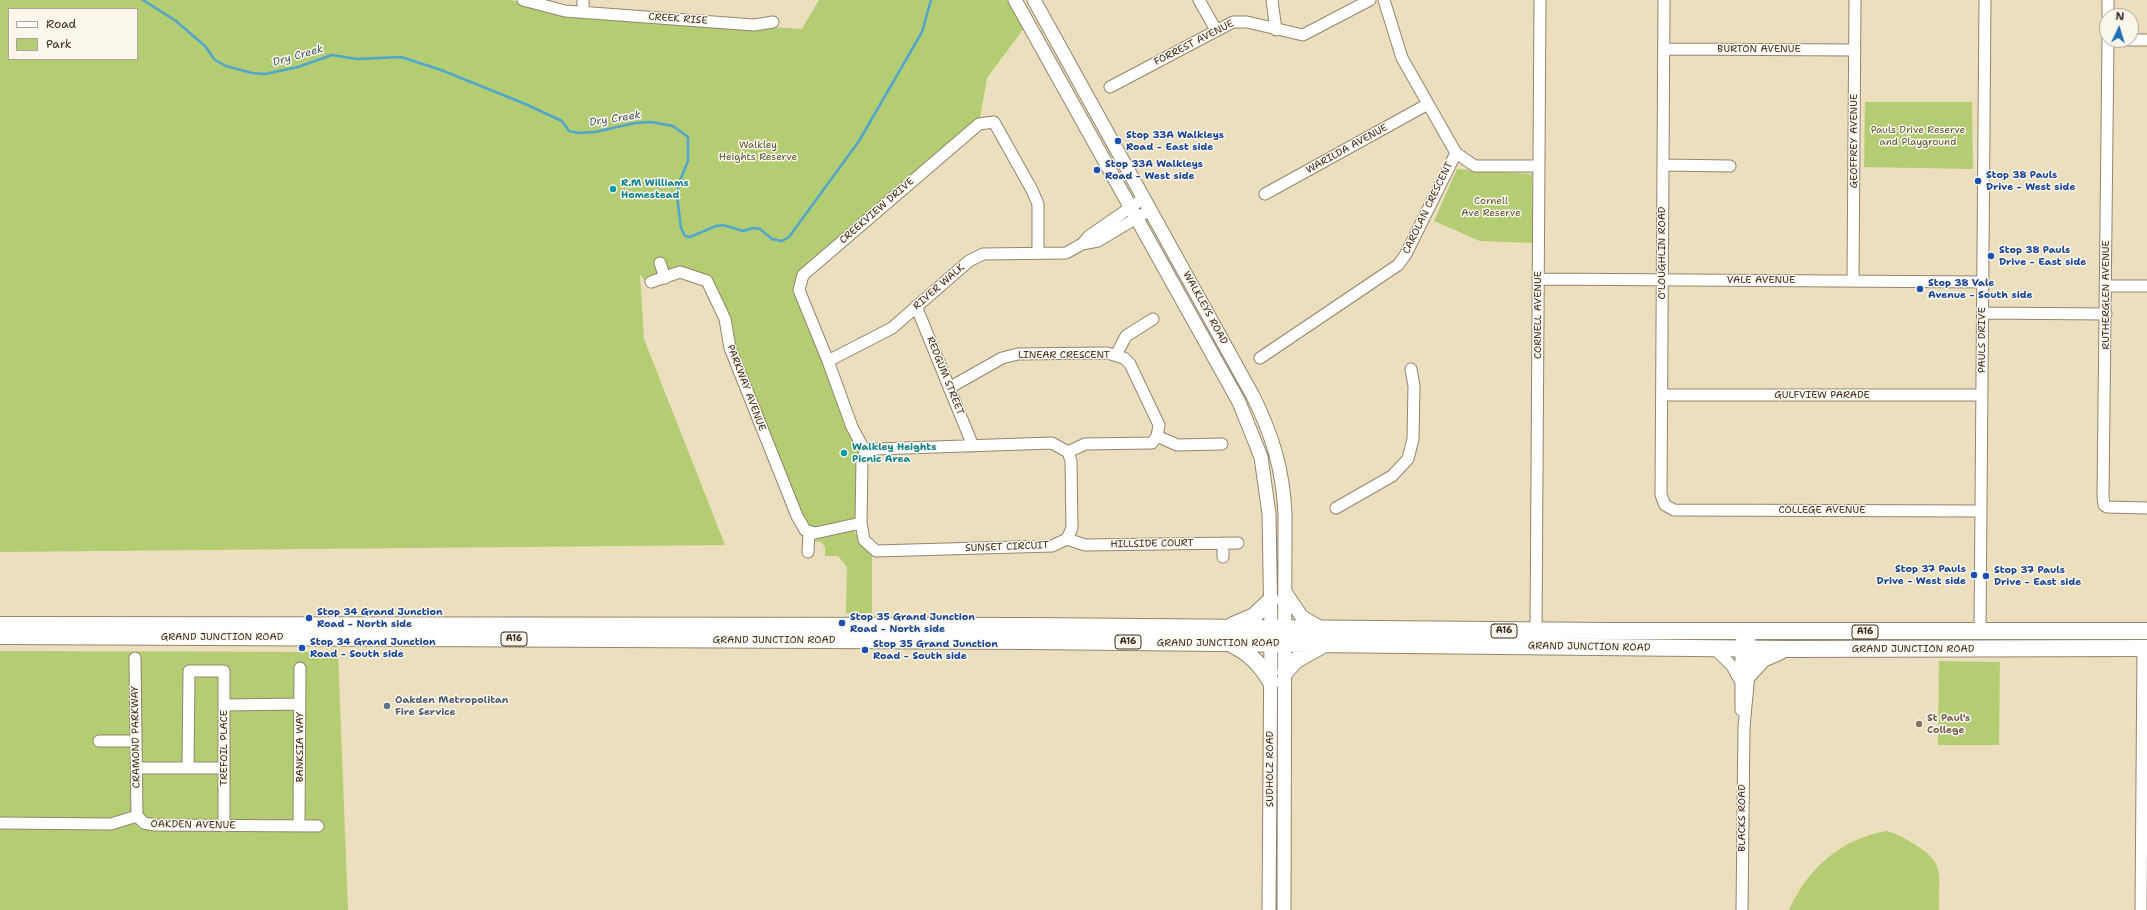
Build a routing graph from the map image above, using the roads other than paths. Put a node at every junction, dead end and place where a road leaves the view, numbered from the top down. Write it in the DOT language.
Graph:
graph roads {
  1 [pos="523,0"];
  2 [pos="583,0"];
  3 [pos="1015,0"];
  4 [pos="1034,0"];
  5 [pos="1199,0"];
  6 [pos="1272,0"];
  7 [pos="1370,0"];
  8 [pos="1384,0"];
  9 [pos="1540,0"];
  10 [pos="1664,0"];
  11 [pos="1855,0"];
  12 [pos="1986,0"];
  13 [pos="583,12"];
  14 [pos="773,22"];
  15 [pos="1216,30"];
  16 [pos="1276,30"];
  17 [pos="2108,48"];
  18 [pos="1664,49"];
  19 [pos="1855,50"];
  20 [pos="1110,87"];
  21 [pos="1428,104"];
  22 [pos="1456,153"];
  23 [pos="1539,166"];
  24 [pos="1663,166"];
  25 [pos="1730,166"];
  26 [pos="1265,194"];
  27 [pos="1147,204"];
  28 [pos="1134,213"];
  29 [pos="1038,253"];
  30 [pos="660,263"];
  31 [pos="665,278"];
  32 [pos="1538,279"];
  33 [pos="1662,280"];
  34 [pos="1853,281"];
  35 [pos="651,282"];
  36 [pos="1983,282"];
  37 [pos="2106,286"];
  38 [pos="2147,286"];
  39 [pos="916,306"];
  40 [pos="1983,313"];
  41 [pos="2106,314"];
  42 [pos="1153,319"];
  43 [pos="1116,355"];
  44 [pos="1260,358"];
  45 [pos="828,361"];
  46 [pos="1411,368"];
  47 [pos="949,388"];
  48 [pos="1662,394"];
  49 [pos="1982,395"];
  50 [pos="1157,436"];
  51 [pos="1222,444"];
  52 [pos="973,446"];
  53 [pos="1068,452"];
  54 [pos="866,453"];
  55 [pos="1665,505"];
  56 [pos="1336,508"];
  57 [pos="2147,508"];
  58 [pos="1981,511"];
  59 [pos="861,523"];
  60 [pos="809,532"];
  61 [pos="1067,539"];
  62 [pos="1223,543"];
  63 [pos="1238,543"];
  64 [pos="808,552"];
  65 [pos="1223,557"];
  66 [pos="1285,592"];
  67 [pos="1271,600"];
  68 [pos="0,625"];
  69 [pos="329,626"];
  70 [pos="1980,631"];
  71 [pos="2147,631"];
  72 [pos="1745,632"];
  73 [pos="0,636"];
  74 [pos="1227,636"];
  75 [pos="1278,636"];
  76 [pos="1325,637"];
  77 [pos="339,638"];
  78 [pos="1536,638"];
  79 [pos="1714,648"];
  80 [pos="1745,648"];
  81 [pos="2145,648"];
  82 [pos="1786,649"];
  83 [pos="1981,649"];
  84 [pos="136,658"];
  85 [pos="300,668"];
  86 [pos="1285,672"];
  87 [pos="1745,678"];
  88 [pos="1270,682"];
  89 [pos="300,704"];
  90 [pos="224,705"];
  91 [pos="99,741"];
  92 [pos="136,741"];
  93 [pos="2144,762"];
  94 [pos="137,768"];
  95 [pos="188,768"];
  96 [pos="224,768"];
  97 [pos="137,816"];
  98 [pos="0,823"];
  99 [pos="224,826"];
  100 [pos="299,826"];
  101 [pos="318,826"];
  102 [pos="1269,910"];
  103 [pos="1284,910"];
  104 [pos="1742,910"];
  105 [pos="2141,910"];
  1 -- 13 [label="street, CREEK RISE"];
  2 -- 13 [label="street"];
  3 -- 28 [label="main road, WALKLEYS ROAD"];
  4 -- 27 [label="main road, WALKLEYS ROAD"];
  5 -- 15 [label="street"];
  6 -- 16 [label="street"];
  7 -- 16 [label="street, FORREST AVENUE"];
  8 -- 21 [label="street, CAROLAN CRESCENT"];
  9 -- 23 [label="street, CORNELL AVENUE"];
  10 -- 18 [label="street, O'LOUGHLIN ROAD"];
  11 -- 19 [label="street, GEOFFREY AVENUE"];
  12 -- 36 [label="street, PAULS DRIVE"];
  13 -- 14 [label="street, CREEK RISE"];
  15 -- 16 [label="street, FORREST AVENUE"];
  15 -- 20 [label="street, FORREST AVENUE"];
  17 -- 37 [label="street, RUTHERGLEN AVENUE"];
  18 -- 19 [label="street, BURTON AVENUE"];
  18 -- 24 [label="street, O'LOUGHLIN ROAD"];
  19 -- 34 [label="street, GEOFFREY AVENUE"];
  21 -- 22 [label="street, CAROLAN CRESCENT"];
  21 -- 26 [label="street, WARILDA AVENUE"];
  22 -- 23 [label="street"];
  22 -- 44 [label="street, CAROLAN CRESCENT"];
  23 -- 32 [label="street, CORNELL AVENUE"];
  24 -- 25 [label="street"];
  24 -- 33 [label="street, O'LOUGHLIN ROAD"];
  27 -- 28 [label="street, RIVER WALK"];
  27 -- 66 [label="main road, WALKLEYS ROAD"];
  28 -- 29 [label="street, RIVER WALK"];
  28 -- 67 [label="main road, WALKLEYS ROAD"];
  29 -- 39 [label="street, RIVER WALK"];
  29 -- 45 [label="street, CREEKVIEW DRIVE"];
  30 -- 31 [label="street"];
  31 -- 35 [label="street, PARKWAY AVENUE"];
  31 -- 60 [label="street, PARKWAY AVENUE"];
  32 -- 33 [label="street, VALE AVENUE"];
  32 -- 78 [label="street, CORNELL AVENUE"];
  33 -- 34 [label="street, VALE AVENUE"];
  33 -- 48 [label="street, O'LOUGHLIN ROAD"];
  34 -- 36 [label="street, VALE AVENUE"];
  36 -- 40 [label="street, PAULS DRIVE"];
  37 -- 38 [label="street"];
  37 -- 41 [label="street, RUTHERGLEN AVENUE"];
  39 -- 45 [label="street, RIVER WALK"];
  39 -- 47 [label="street, REDGUM STREET"];
  40 -- 41 [label="street"];
  40 -- 49 [label="street, PAULS DRIVE"];
  41 -- 57 [label="street, RUTHERGLEN AVENUE"];
  42 -- 43 [label="street, LINEAR CRESCENT"];
  43 -- 47 [label="street, LINEAR CRESCENT"];
  43 -- 50 [label="street, LINEAR CRESCENT"];
  45 -- 54 [label="street, CREEKVIEW DRIVE"];
  46 -- 56 [label="street"];
  47 -- 52 [label="street, REDGUM STREET"];
  48 -- 49 [label="street, GULFVIEW PARADE"];
  48 -- 55 [label="street, O'LOUGHLIN ROAD"];
  49 -- 58 [label="street, PAULS DRIVE"];
  50 -- 51 [label="street"];
  50 -- 53 [label="street"];
  52 -- 53 [label="street"];
  52 -- 54 [label="street"];
  53 -- 61 [label="street"];
  54 -- 59 [label="street, SUNSET CIRCUIT"];
  55 -- 58 [label="street, COLLEGE AVENUE"];
  58 -- 70 [label="street, PAULS DRIVE"];
  59 -- 60 [label="street"];
  59 -- 61 [label="street, SUNSET CIRCUIT"];
  60 -- 64 [label="street"];
  61 -- 62 [label="street, HILLSIDE COURT"];
  62 -- 63 [label="street, HILLSIDE COURT"];
  62 -- 65 [label="street"];
  66 -- 75 [label="main road, WALKLEYS ROAD"];
  66 -- 76 [label="main road"];
  67 -- 74 [label="highway"];
  67 -- 75 [label="main road, WALKLEYS ROAD"];
  68 -- 69 [label="highway, GRAND JUNCTION ROAD / A16"];
  69 -- 74 [label="highway, GRAND JUNCTION ROAD / A16"];
  69 -- 77 [label="highway"];
  70 -- 71 [label="highway, GRAND JUNCTION ROAD / A16"];
  70 -- 72 [label="highway, GRAND JUNCTION ROAD / A16"];
  70 -- 83 [label="highway"];
  72 -- 78 [label="highway, GRAND JUNCTION ROAD / A16"];
  72 -- 80 [label="street, BLACKS ROAD"];
  73 -- 77 [label="highway, GRAND JUNCTION ROAD / A16"];
  74 -- 75 [label="highway, GRAND JUNCTION ROAD / A16"];
  74 -- 77 [label="highway, GRAND JUNCTION ROAD / A16"];
  74 -- 88 [label="highway"];
  75 -- 76 [label="highway, GRAND JUNCTION ROAD / A16"];
  75 -- 86 [label="main road, SUDHOLZ ROAD"];
  75 -- 88 [label="main road, SUDHOLZ ROAD"];
  76 -- 78 [label="highway, GRAND JUNCTION ROAD / A16"];
  76 -- 86 [label="highway"];
  78 -- 79 [label="highway, GRAND JUNCTION ROAD / A16"];
  79 -- 80 [label="highway, GRAND JUNCTION ROAD / A16"];
  79 -- 87 [label="street"];
  80 -- 82 [label="highway, GRAND JUNCTION ROAD / A16"];
  80 -- 87 [label="street, BLACKS ROAD"];
  81 -- 83 [label="highway, GRAND JUNCTION ROAD / A16"];
  81 -- 93 [label="street"];
  82 -- 83 [label="highway, GRAND JUNCTION ROAD / A16"];
  82 -- 87 [label="highway"];
  84 -- 92 [label="street, CRAMOND PARKWAY"];
  85 -- 89 [label="street, BANKSIA WAY"];
  86 -- 103 [label="main road, SUDHOLZ ROAD"];
  87 -- 104 [label="street, BLACKS ROAD"];
  88 -- 102 [label="main road, SUDHOLZ ROAD"];
  89 -- 90 [label="street"];
  89 -- 100 [label="street, BANKSIA WAY"];
  90 -- 95 [label="street, TREFOIL PLACE"];
  90 -- 96 [label="street, TREFOIL PLACE"];
  91 -- 92 [label="street"];
  92 -- 94 [label="street, CRAMOND PARKWAY"];
  93 -- 105 [label="street"];
  94 -- 95 [label="street"];
  94 -- 97 [label="street, CRAMOND PARKWAY"];
  95 -- 96 [label="street"];
  96 -- 99 [label="street, TREFOIL PLACE"];
  97 -- 98 [label="street, OAKDEN AVENUE"];
  97 -- 99 [label="street, OAKDEN AVENUE"];
  99 -- 100 [label="street, OAKDEN AVENUE"];
  100 -- 101 [label="street, OAKDEN AVENUE"];
}
